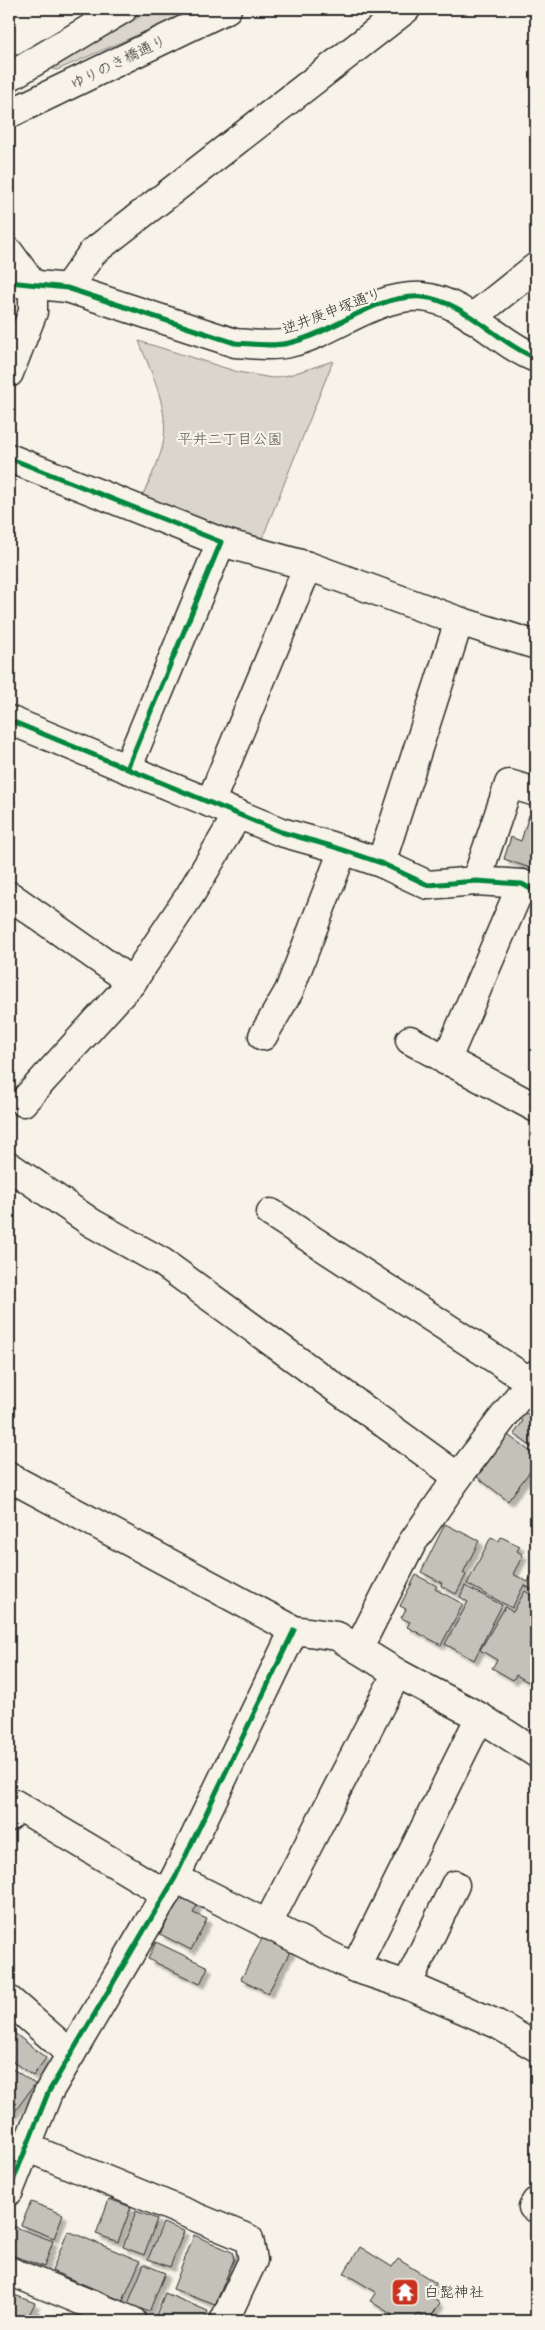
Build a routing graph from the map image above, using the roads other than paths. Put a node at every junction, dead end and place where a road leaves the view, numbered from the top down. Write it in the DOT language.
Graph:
graph roads {
  1 [pos="123,9"];
  2 [pos="227,9"];
  3 [pos="406,9"];
  4 [pos="9,77"];
  5 [pos="9,114"];
  6 [pos="9,252"];
  7 [pos="536,267"];
  8 [pos="21,283"];
  9 [pos="66,288"];
  10 [pos="472,318"];
  11 [pos="536,358"];
  12 [pos="9,373"];
  13 [pos="9,458"];
  14 [pos="221,542"];
  15 [pos="308,566"];
  16 [pos="459,621"];
  17 [pos="536,645"];
  18 [pos="9,720"];
  19 [pos="127,769"];
  20 [pos="536,792"];
  21 [pos="210,803"];
  22 [pos="238,814"];
  23 [pos="343,850"];
  24 [pos="381,863"];
  25 [pos="476,881"];
  26 [pos="529,888"];
  27 [pos="10,896"];
  28 [pos="132,982"];
  29 [pos="263,1036"];
  30 [pos="410,1040"];
  31 [pos="446,1060"];
  32 [pos="23,1102"];
  33 [pos="536,1108"];
  34 [pos="9,1166"];
  35 [pos="271,1213"];
  36 [pos="533,1378"];
  37 [pos="9,1477"];
  38 [pos="458,1477"];
  39 [pos="294,1630"];
  40 [pos="358,1649"];
  41 [pos="397,1673"];
  42 [pos="480,1718"];
  43 [pos="536,1753"];
  44 [pos="9,1817"];
  45 [pos="455,1885"];
  46 [pos="171,1886"];
  47 [pos="267,1924"];
  48 [pos="356,1968"];
  49 [pos="407,1985"];
  50 [pos="9,2000"];
  51 [pos="536,2047"];
  52 [pos="71,2054"];
  53 [pos="26,2148"];
  54 [pos="9,2191"];
  55 [pos="9,2271"];
  56 [pos="132,2321"];
  57 [pos="224,2321"];
  1 -- 4 [label="street"];
  2 -- 5 [label="street, ゆりのき橋通り"];
  3 -- 9 [label="street"];
  6 -- 8 [label="street"];
  7 -- 10 [label="street"];
  8 -- 9 [label="street, 逆井庚申塚通り"];
  8 -- 12 [label="street"];
  9 -- 10 [label="street, 逆井庚申塚通り"];
  10 -- 11 [label="street, 逆井庚申塚通り"];
  13 -- 14 [label="street"];
  14 -- 15 [label="street"];
  14 -- 19 [label="street"];
  15 -- 16 [label="street"];
  15 -- 21 [label="street"];
  16 -- 17 [label="street"];
  16 -- 24 [label="street"];
  18 -- 19 [label="street"];
  19 -- 21 [label="street"];
  20 -- 25 [label="street"];
  21 -- 22 [label="street"];
  22 -- 23 [label="street"];
  22 -- 28 [label="street"];
  23 -- 24 [label="street"];
  23 -- 29 [label="street"];
  24 -- 25 [label="street"];
  25 -- 26 [label="street"];
  26 -- 31 [label="street"];
  27 -- 28 [label="street"];
  28 -- 32 [label="street"];
  30 -- 31 [label="street"];
  31 -- 33 [label="street"];
  34 -- 38 [label="street"];
  35 -- 36 [label="street"];
  36 -- 38 [label="street"];
  37 -- 39 [label="street"];
  38 -- 40 [label="street"];
  39 -- 40 [label="street"];
  39 -- 46 [label="street"];
  40 -- 41 [label="street"];
  41 -- 42 [label="street"];
  41 -- 47 [label="street"];
  42 -- 43 [label="street"];
  42 -- 48 [label="street"];
  44 -- 46 [label="street"];
  45 -- 49 [label="street"];
  46 -- 47 [label="street"];
  46 -- 52 [label="street"];
  47 -- 48 [label="street"];
  48 -- 49 [label="street"];
  49 -- 51 [label="street"];
  50 -- 52 [label="street"];
  52 -- 53 [label="street"];
  53 -- 54 [label="street"];
  53 -- 57 [label="street"];
  55 -- 56 [label="street"];
}
